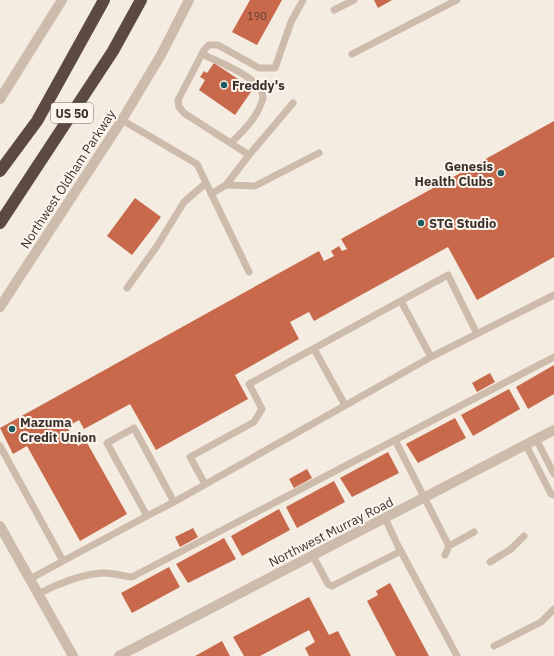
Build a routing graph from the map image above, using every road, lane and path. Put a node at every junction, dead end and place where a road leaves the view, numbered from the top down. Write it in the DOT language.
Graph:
graph roads {
  1 [pos="62,0"];
  2 [pos="104,0"];
  3 [pos="141,0"];
  4 [pos="189,0"];
  5 [pos="303,0"];
  6 [pos="354,0"];
  7 [pos="457,0"];
  8 [pos="334,10"];
  9 [pos="202,54"];
  10 [pos="352,54"];
  11 [pos="0,99"];
  12 [pos="293,103"];
  13 [pos="122,120"];
  14 [pos="231,143"];
  15 [pos="319,153"];
  16 [pos="248,155"];
  17 [pos="0,171"];
  18 [pos="206,183"];
  19 [pos="226,185"];
  20 [pos="211,194"];
  21 [pos="0,223"];
  22 [pos="249,272"];
  23 [pos="127,288"];
  24 [pos="554,295"];
  25 [pos="401,301"];
  26 [pos="0,307"];
  27 [pos="477,334"];
  28 [pos="314,349"];
  29 [pos="431,357"];
  30 [pos="554,357"];
  31 [pos="345,405"];
  32 [pos="554,430"];
  33 [pos="536,439"];
  34 [pos="395,440"];
  35 [pos="526,445"];
  36 [pos="0,446"];
  37 [pos="554,474"];
  38 [pos="205,484"];
  39 [pos="554,495"];
  40 [pos="424,498"];
  41 [pos="174,502"];
  42 [pos="147,516"];
  43 [pos="386,518"];
  44 [pos="0,526"];
  45 [pos="474,532"];
  46 [pos="524,536"];
  47 [pos="449,546"];
  48 [pos="401,551"];
  49 [pos="445,555"];
  50 [pos="313,556"];
  51 [pos="63,561"];
  52 [pos="490,562"];
  53 [pos="30,579"];
  54 [pos="38,594"];
  55 [pos="554,609"];
  56 [pos="494,646"];
  57 [pos="73,656"];
  58 [pos="119,656"];
  59 [pos="457,656"];
  1 -- 11 [label="street"];
  2 -- 17 [label="highway, US 50"];
  3 -- 21 [label="highway, US 50"];
  4 -- 13 [label="street, Northwest Oldham Parkway"];
  5 -- 9 [label="lane"];
  6 -- 8 [label="lane"];
  7 -- 10 [label="lane"];
  9 -- 14 [label="lane"];
  9 -- 14 [label="lane"];
  12 -- 16 [label="lane"];
  13 -- 18 [label="lane"];
  13 -- 26 [label="street, Northwest Oldham Parkway"];
  14 -- 16 [label="lane"];
  15 -- 19 [label="lane"];
  16 -- 19 [label="lane"];
  18 -- 20 [label="lane"];
  18 -- 23 [label="lane"];
  19 -- 20 [label="lane"];
  20 -- 22 [label="lane"];
  24 -- 27 [label="lane"];
  25 -- 27 [label="lane"];
  25 -- 28 [label="lane"];
  25 -- 29 [label="lane"];
  27 -- 29 [label="lane"];
  28 -- 31 [label="lane"];
  28 -- 38 [label="lane"];
  29 -- 31 [label="lane"];
  30 -- 34 [label="lane"];
  31 -- 38 [label="lane"];
  32 -- 33 [label="street, Northwest Murray Road"];
  33 -- 35 [label="street, Northwest Murray Road"];
  33 -- 37 [label="lane"];
  34 -- 40 [label="lane"];
  34 -- 54 [label="lane"];
  35 -- 39 [label="lane"];
  35 -- 40 [label="street, Northwest Murray Road"];
  36 -- 51 [label="lane"];
  38 -- 41 [label="lane"];
  40 -- 43 [label="street, Northwest Murray Road"];
  40 -- 47 [label="lane"];
  41 -- 42 [label="lane"];
  41 -- 42 [label="lane"];
  42 -- 51 [label="lane"];
  43 -- 48 [label="lane"];
  43 -- 50 [label="street, Northwest Murray Road"];
  44 -- 53 [label="street"];
  45 -- 47 [label="lane"];
  46 -- 52 [label="lane"];
  47 -- 49 [label="lane"];
  48 -- 50 [label="lane"];
  48 -- 59 [label="lane"];
  50 -- 58 [label="street, Northwest Murray Road"];
  51 -- 53 [label="lane"];
  53 -- 54 [label="street"];
  54 -- 57 [label="street"];
  55 -- 56 [label="lane"];
}
